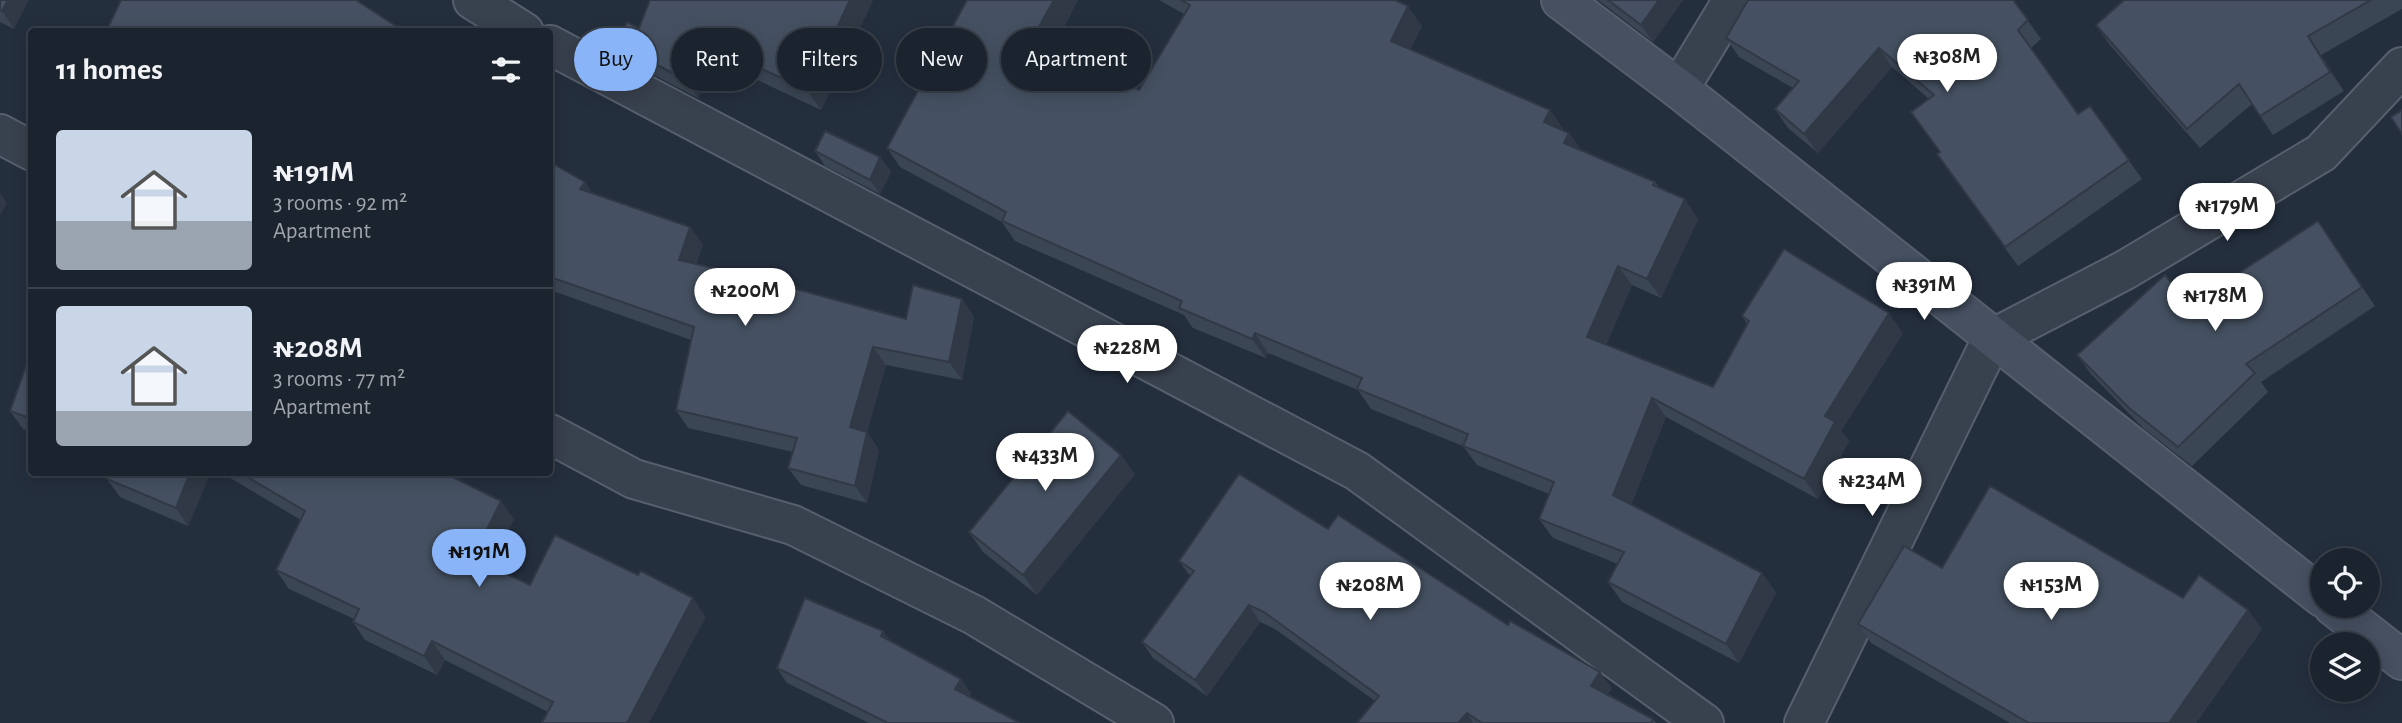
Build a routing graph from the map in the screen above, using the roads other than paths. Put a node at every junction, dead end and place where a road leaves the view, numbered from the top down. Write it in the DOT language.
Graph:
graph roads {
  1 [pos="473,0"];
  2 [pos="1561,0"];
  3 [pos="1733,0"];
  4 [pos="518,28"];
  5 [pos="553,47"];
  6 [pos="2402,67"];
  7 [pos="1679,89"];
  8 [pos="0,134"];
  9 [pos="28,149"];
  10 [pos="1992,339"];
  11 [pos="553,436"];
  12 [pos="2310,588"];
  13 [pos="2348,618"];
  14 [pos="2402,660"];
  15 [pos="1154,723"];
  16 [pos="1704,723"];
  17 [pos="1804,723"];
  1 -- 4 [label="street"];
  2 -- 7 [label="street"];
  3 -- 7 [label="street"];
  5 -- 16 [label="street"];
  6 -- 10 [label="street"];
  7 -- 10 [label="street"];
  8 -- 9 [label="street"];
  10 -- 12 [label="street"];
  10 -- 17 [label="street"];
  11 -- 15 [label="street"];
  13 -- 14 [label="street"];
}
